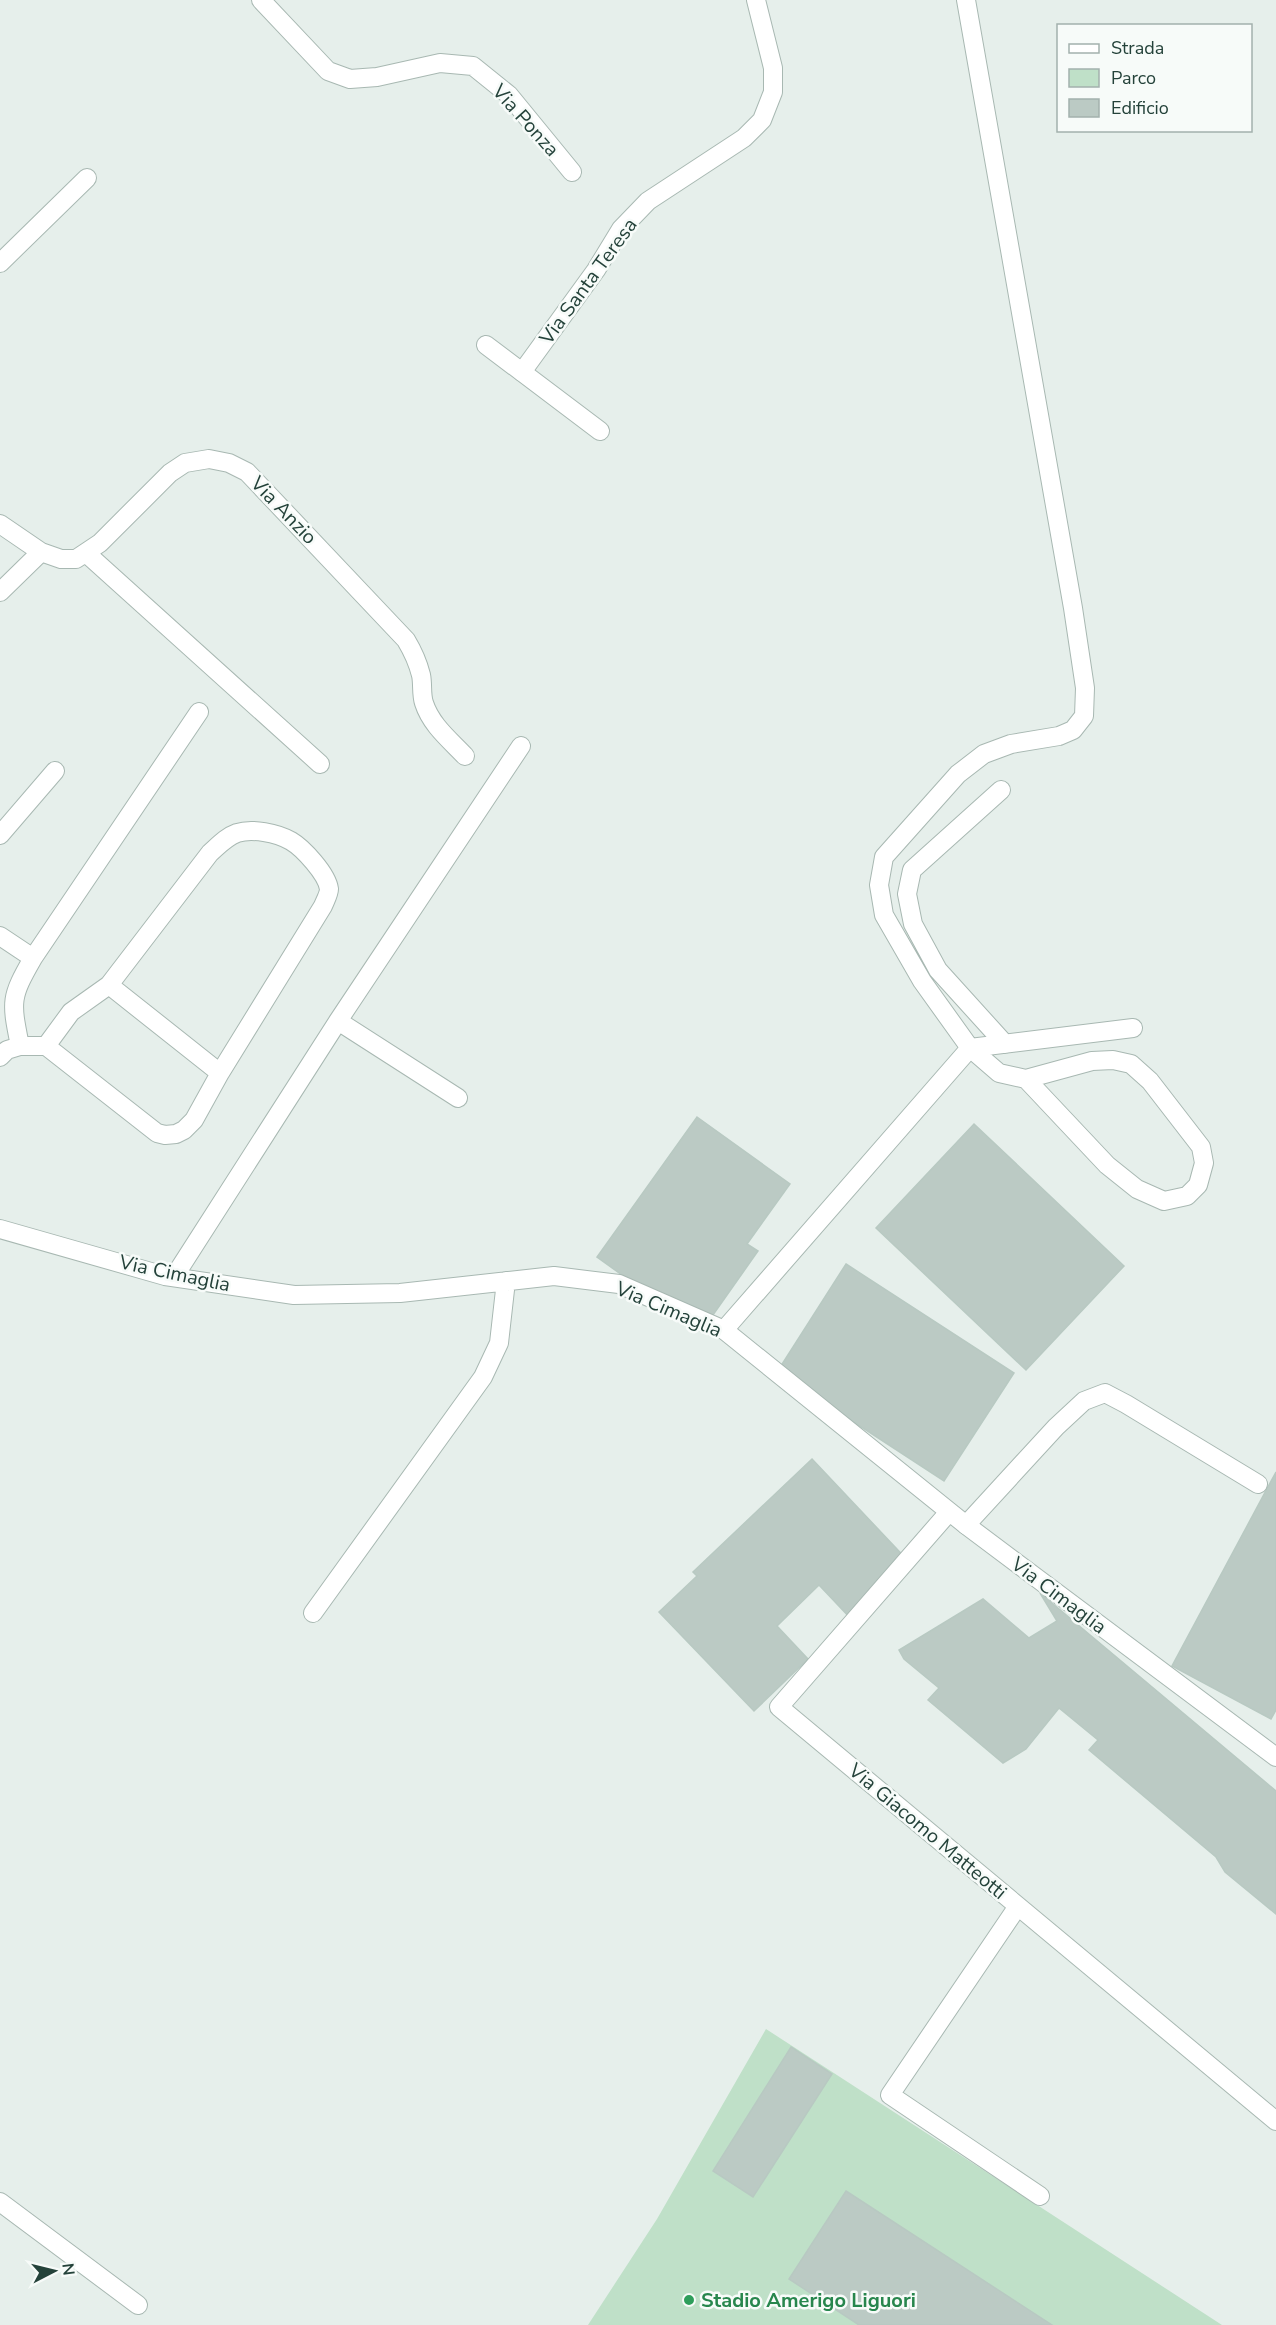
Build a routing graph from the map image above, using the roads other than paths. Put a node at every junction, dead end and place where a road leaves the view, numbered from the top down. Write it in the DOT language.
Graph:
graph roads {
  1 [pos="261,0"];
  2 [pos="756,0"];
  3 [pos="966,0"];
  4 [pos="572,172"];
  5 [pos="87,178"];
  6 [pos="0,263"];
  7 [pos="486,345"];
  8 [pos="522,372"];
  9 [pos="600,431"];
  10 [pos="0,524"];
  11 [pos="41,552"];
  12 [pos="86,553"];
  13 [pos="0,592"];
  14 [pos="199,712"];
  15 [pos="521,746"];
  16 [pos="465,756"];
  17 [pos="321,764"];
  18 [pos="55,771"];
  19 [pos="1001,790"];
  20 [pos="0,835"];
  21 [pos="0,936"];
  22 [pos="33,958"];
  23 [pos="109,985"];
  24 [pos="338,1021"];
  25 [pos="1133,1028"];
  26 [pos="1005,1044"];
  27 [pos="20,1046"];
  28 [pos="46,1046"];
  29 [pos="970,1048"];
  30 [pos="0,1057"];
  31 [pos="220,1072"];
  32 [pos="1026,1079"];
  33 [pos="458,1098"];
  34 [pos="0,1229"];
  35 [pos="174,1277"];
  36 [pos="506,1281"];
  37 [pos="724,1330"];
  38 [pos="1258,1484"];
  39 [pos="949,1512"];
  40 [pos="966,1526"];
  41 [pos="314,1612"];
  42 [pos="1276,1756"];
  43 [pos="1018,1906"];
  44 [pos="1276,2121"];
  45 [pos="1040,2196"];
  46 [pos="0,2202"];
  47 [pos="138,2305"];
  1 -- 4 [label="street, Via Ponza"];
  2 -- 8 [label="street, Via Santa Teresa"];
  3 -- 29 [label="street"];
  5 -- 6 [label="street"];
  7 -- 8 [label="street"];
  8 -- 9 [label="street"];
  10 -- 11 [label="street, Via Anzio"];
  11 -- 12 [label="street, Via Anzio"];
  11 -- 13 [label="street"];
  12 -- 16 [label="street, Via Anzio"];
  12 -- 17 [label="street"];
  14 -- 22 [label="street"];
  15 -- 24 [label="street"];
  18 -- 20 [label="street"];
  19 -- 26 [label="street"];
  21 -- 22 [label="street"];
  22 -- 27 [label="street"];
  23 -- 28 [label="street"];
  23 -- 31 [label="street"];
  23 -- 31 [label="street"];
  24 -- 33 [label="street"];
  24 -- 35 [label="street"];
  25 -- 26 [label="street"];
  26 -- 29 [label="street"];
  27 -- 28 [label="street"];
  27 -- 30 [label="street"];
  28 -- 31 [label="street"];
  29 -- 32 [label="street"];
  29 -- 37 [label="street"];
  32 -- 32 [label="street"];
  34 -- 35 [label="street, Via Cimaglia"];
  35 -- 36 [label="street, Via Cimaglia"];
  36 -- 37 [label="street, Via Cimaglia"];
  36 -- 41 [label="street"];
  37 -- 39 [label="street, Via Cimaglia"];
  38 -- 40 [label="street"];
  39 -- 40 [label="street, Via Cimaglia"];
  39 -- 43 [label="street, Via Giacomo Matteotti"];
  40 -- 42 [label="street, Via Cimaglia"];
  43 -- 44 [label="street, Via Giacomo Matteotti"];
  43 -- 45 [label="street"];
  46 -- 47 [label="street"];
}
